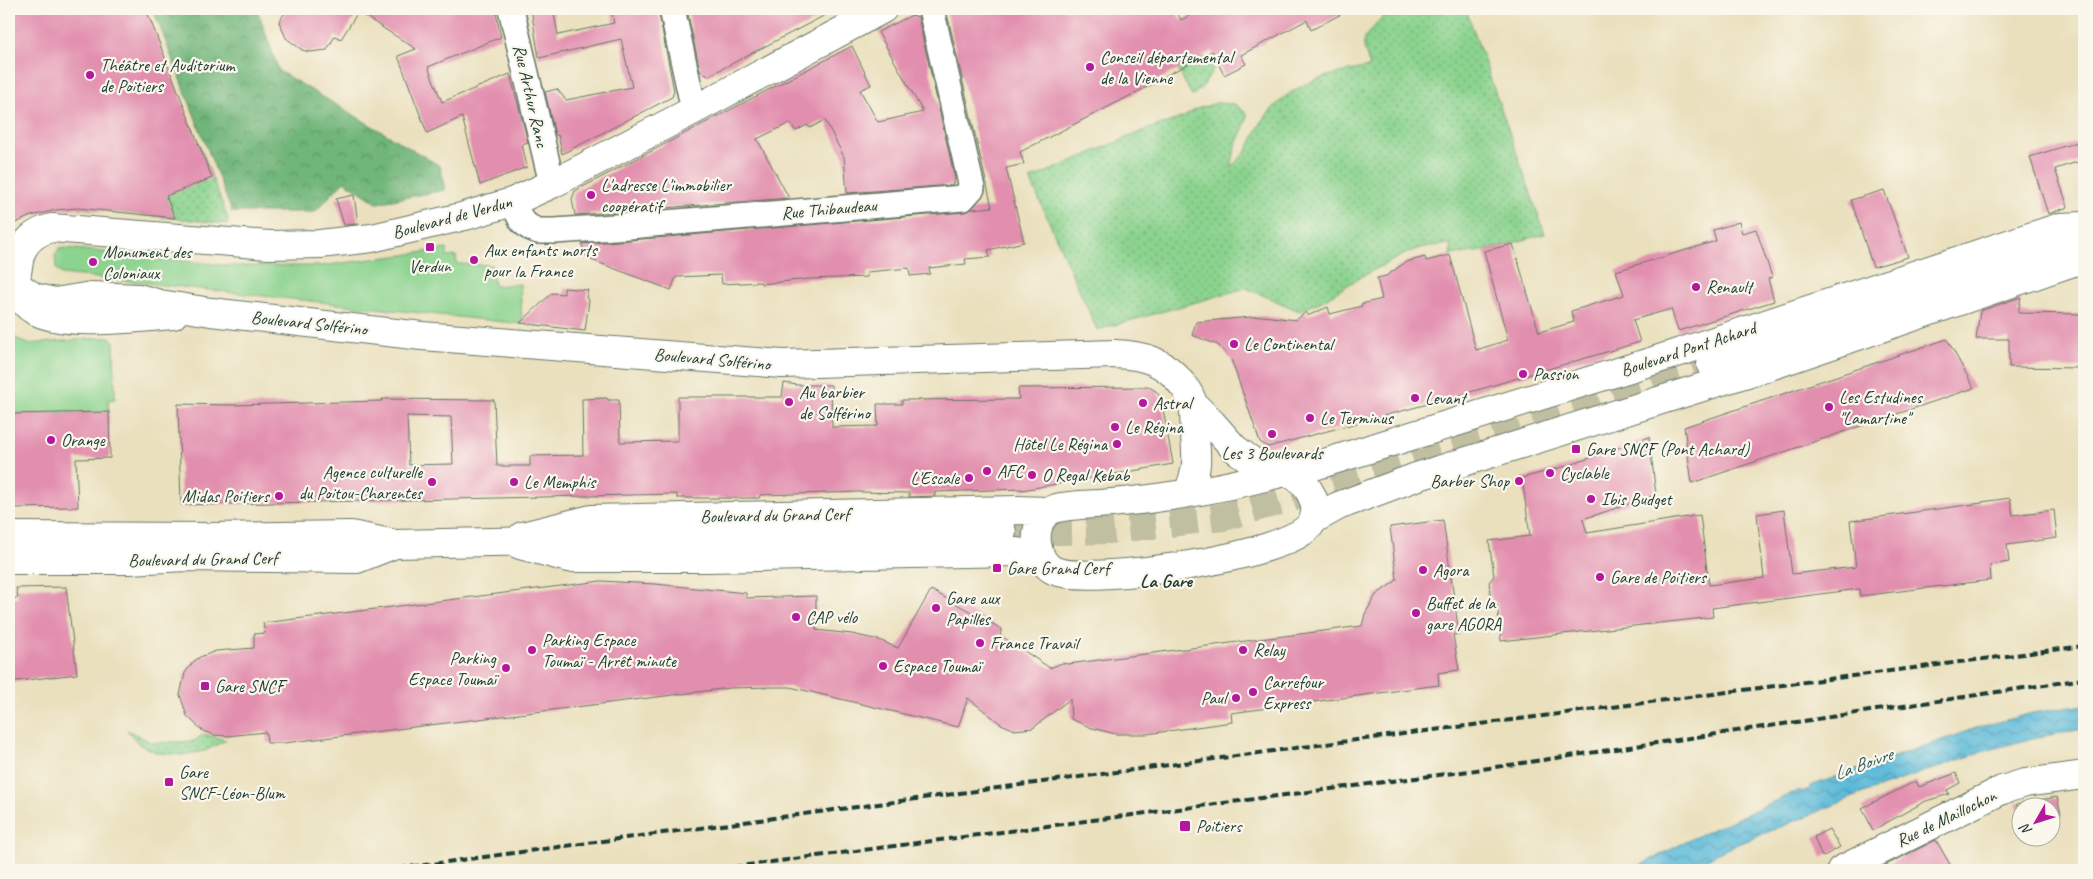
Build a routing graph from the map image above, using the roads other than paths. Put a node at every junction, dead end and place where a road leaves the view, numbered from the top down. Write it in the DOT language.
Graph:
graph roads {
  1 [pos="511,9"];
  2 [pos="672,9"];
  3 [pos="883,9"];
  4 [pos="931,9"];
  5 [pos="694,110"];
  6 [pos="552,184"];
  7 [pos="512,202"];
  8 [pos="2084,226"];
  9 [pos="2084,239"];
  10 [pos="2084,255"];
  11 [pos="12,285"];
  12 [pos="1711,365"];
  13 [pos="1193,404"];
  14 [pos="1282,474"];
  15 [pos="1188,492"];
  16 [pos="1048,511"];
  17 [pos="1313,520"];
  18 [pos="1002,532"];
  19 [pos="9,536"];
  20 [pos="504,541"];
  21 [pos="395,544"];
  22 [pos="1040,556"];
  23 [pos="9,560"];
  24 [pos="2084,775"];
  25 [pos="1841,870"];
  1 -- 6 [label="street, Rue Arthur Ranc"];
  2 -- 5 [label="street"];
  3 -- 5 [label="street, Boulevard de Verdun"];
  4 -- 7 [label="street, Rue Thibaudeau"];
  5 -- 6 [label="street, Boulevard de Verdun"];
  6 -- 7 [label="street, Boulevard de Verdun"];
  7 -- 11 [label="street, Boulevard de Verdun"];
  8 -- 14 [label="street, Boulevard Pont Achard"];
  9 -- 12 [label="street, Boulevard Pont Achard"];
  10 -- 17 [label="street"];
  11 -- 13 [label="street, Boulevard Solférino"];
  13 -- 14 [label="street, Boulevard Solférino"];
  13 -- 15 [label="street, Boulevard Solférino"];
  14 -- 15 [label="street, Boulevard Pont Achard"];
  14 -- 17 [label="street, Boulevard Solférino"];
  15 -- 16 [label="street, Boulevard du Grand Cerf"];
  16 -- 20 [label="street, Boulevard du Grand Cerf"];
  16 -- 22 [label="street"];
  17 -- 22 [label="street"];
  18 -- 20 [label="street, Boulevard du Grand Cerf"];
  19 -- 21 [label="street, Boulevard du Grand Cerf"];
  20 -- 21 [label="street, Boulevard du Grand Cerf"];
  20 -- 22 [label="street, Boulevard du Grand Cerf"];
  21 -- 23 [label="street, Boulevard du Grand Cerf"];
  24 -- 25 [label="street, Rue de Maillochon"];
}
